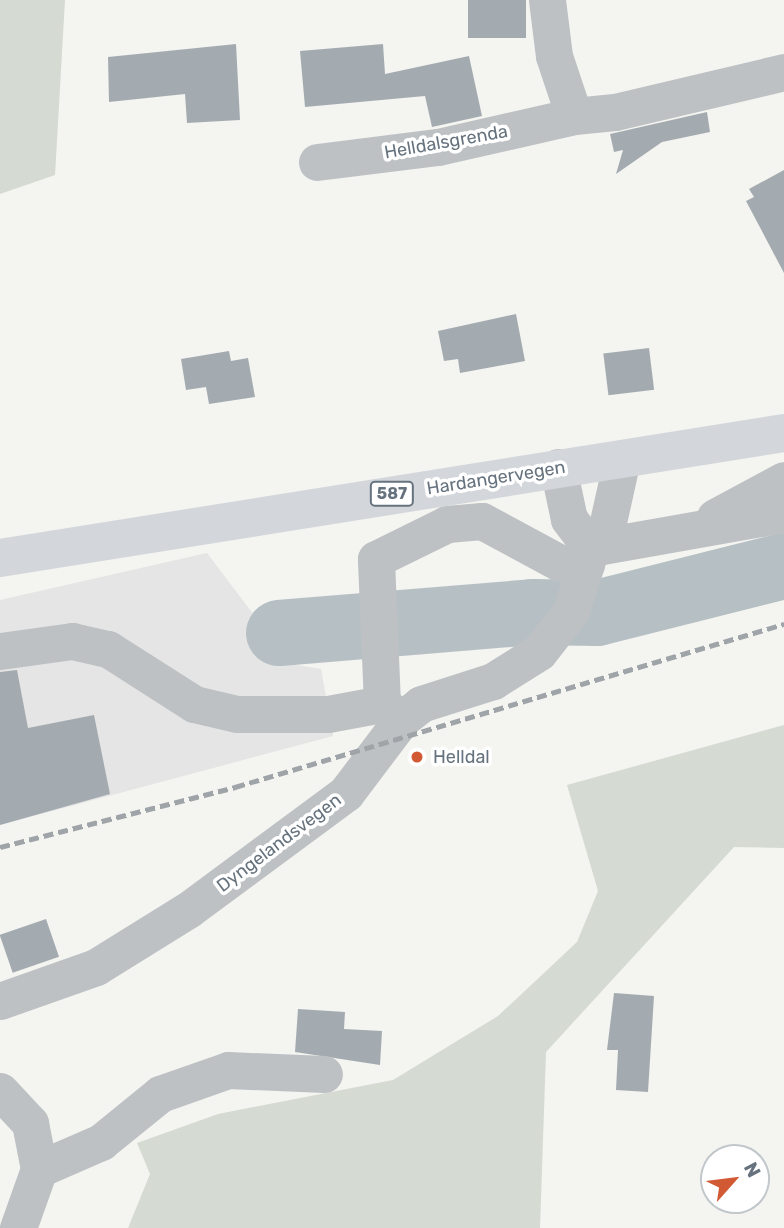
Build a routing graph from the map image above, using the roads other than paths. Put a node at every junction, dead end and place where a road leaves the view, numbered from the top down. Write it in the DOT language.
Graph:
graph roads {
  1 [pos="547,0"];
  2 [pos="784,72"];
  3 [pos="574,116"];
  4 [pos="317,162"];
  5 [pos="784,433"];
  6 [pos="622,459"];
  7 [pos="558,467"];
  8 [pos="784,480"];
  9 [pos="784,514"];
  10 [pos="687,534"];
  11 [pos="0,558"];
  12 [pos="586,564"];
  13 [pos="0,651"];
  14 [pos="388,701"];
  15 [pos="0,1001"];
  16 [pos="324,1074"];
  17 [pos="0,1091"];
  18 [pos="39,1169"];
  19 [pos="18,1228"];
  1 -- 3 [label="street"];
  2 -- 3 [label="street, Helldalsgrenda"];
  3 -- 4 [label="street, Helldalsgrenda"];
  5 -- 6 [label="main road, Hardangervegen / 587"];
  6 -- 7 [label="main road, Hardangervegen / 587"];
  6 -- 12 [label="street, Dyngelandsvegen"];
  7 -- 11 [label="main road, Hardangervegen / 587"];
  7 -- 12 [label="street"];
  8 -- 10 [label="street"];
  9 -- 10 [label="street"];
  10 -- 12 [label="street"];
  12 -- 14 [label="street, Dyngelandsvegen"];
  12 -- 14 [label="street"];
  13 -- 14 [label="street"];
  14 -- 15 [label="street, Dyngelandsvegen"];
  16 -- 18 [label="street"];
  17 -- 18 [label="street"];
  18 -- 19 [label="street"];
}
